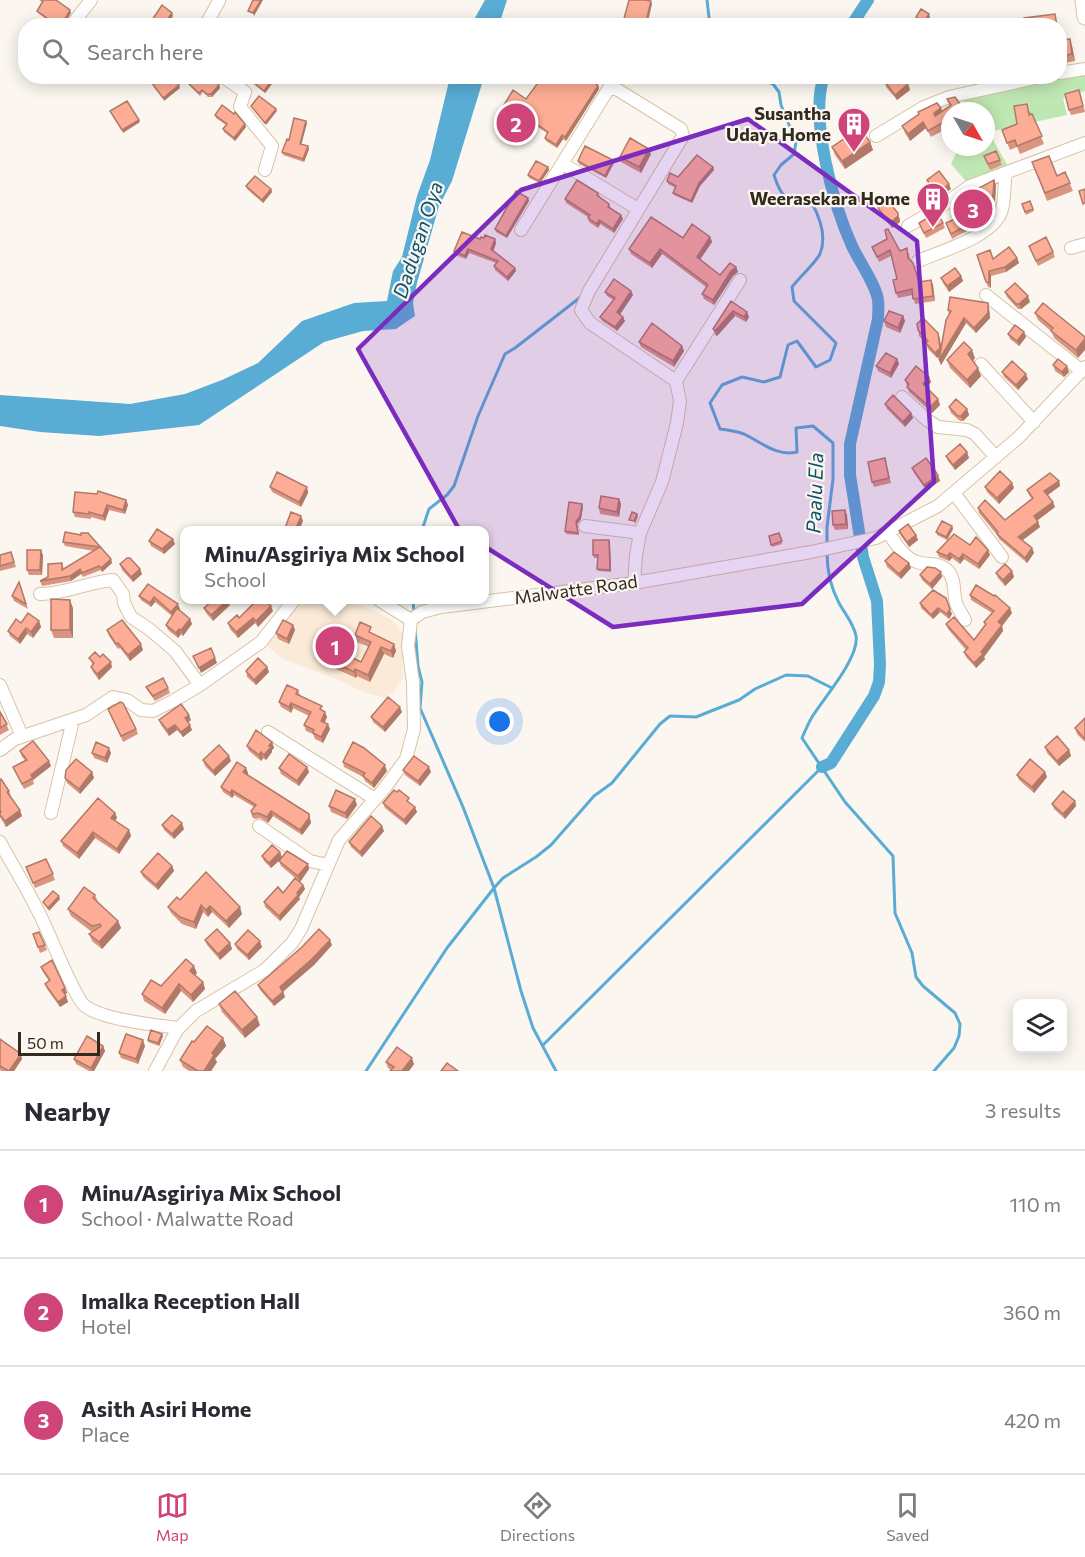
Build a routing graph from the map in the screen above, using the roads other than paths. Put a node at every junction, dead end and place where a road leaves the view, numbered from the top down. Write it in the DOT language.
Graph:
graph roads {
  1 [pos="91,0"];
  2 [pos="218,0"];
  3 [pos="1083,0"];
  4 [pos="1085,17"];
  5 [pos="76,18"];
  6 [pos="209,18"];
  7 [pos="1085,69"];
  8 [pos="1067,72"];
  9 [pos="234,84"];
  10 [pos="608,84"];
  11 [pos="611,84"];
  12 [pos="1008,84"];
  13 [pos="876,136"];
  14 [pos="1085,143"];
  15 [pos="563,164"];
  16 [pos="265,170"];
  17 [pos="1006,172"];
  18 [pos="638,209"];
  19 [pos="908,226"];
  20 [pos="521,230"];
  21 [pos="1085,244"];
  22 [pos="1071,248"];
  23 [pos="918,261"];
  24 [pos="740,280"];
  25 [pos="986,295"];
  26 [pos="981,364"];
  27 [pos="1083,369"];
  28 [pos="676,381"];
  29 [pos="902,397"];
  30 [pos="1034,422"];
  31 [pos="996,457"];
  32 [pos="954,493"];
  33 [pos="585,526"];
  34 [pos="888,532"];
  35 [pos="640,533"];
  36 [pos="1002,557"];
  37 [pos="634,583"];
  38 [pos="40,594"];
  39 [pos="489,601"];
  40 [pos="291,604"];
  41 [pos="385,604"];
  42 [pos="465,604"];
  43 [pos="411,620"];
  44 [pos="965,620"];
  45 [pos="0,685"];
  46 [pos="200,685"];
  47 [pos="73,720"];
  48 [pos="268,732"];
  49 [pos="22,736"];
  50 [pos="0,750"];
  51 [pos="375,799"];
  52 [pos="51,813"];
  53 [pos="260,826"];
  54 [pos="0,842"];
  55 [pos="328,865"];
  56 [pos="179,1028"];
  57 [pos="155,1071"];
  1 -- 5 [label="street"];
  2 -- 6 [label="street"];
  3 -- 4 [label="main road"];
  7 -- 8 [label="street"];
  9 -- 16 [label="street"];
  10 -- 15 [label="street"];
  11 -- 18 [label="street"];
  12 -- 13 [label="street"];
  14 -- 17 [label="street"];
  15 -- 18 [label="street"];
  15 -- 20 [label="street"];
  17 -- 19 [label="street"];
  17 -- 23 [label="street"];
  18 -- 28 [label="street"];
  21 -- 22 [label="street"];
  24 -- 28 [label="street"];
  25 -- 27 [label="street"];
  26 -- 30 [label="street"];
  27 -- 30 [label="street, Malwatte Road"];
  28 -- 35 [label="street"];
  29 -- 31 [label="street"];
  30 -- 31 [label="street, Malwatte Road"];
  31 -- 32 [label="street, Malwatte Road"];
  32 -- 34 [label="street, Malwatte Road"];
  32 -- 36 [label="street"];
  33 -- 35 [label="street"];
  34 -- 37 [label="street, Malwatte Road"];
  34 -- 44 [label="street"];
  35 -- 37 [label="street"];
  37 -- 39 [label="street, Malwatte Road"];
  38 -- 46 [label="street"];
  40 -- 46 [label="street"];
  41 -- 43 [label="street"];
  42 -- 43 [label="street, Malwatte Road"];
  43 -- 51 [label="street"];
  45 -- 49 [label="street"];
  46 -- 47 [label="street"];
  47 -- 49 [label="street"];
  47 -- 52 [label="street"];
  48 -- 51 [label="street"];
  49 -- 50 [label="street"];
  51 -- 55 [label="street"];
  53 -- 55 [label="street"];
  54 -- 56 [label="street"];
  55 -- 56 [label="street"];
  56 -- 57 [label="street"];
}
